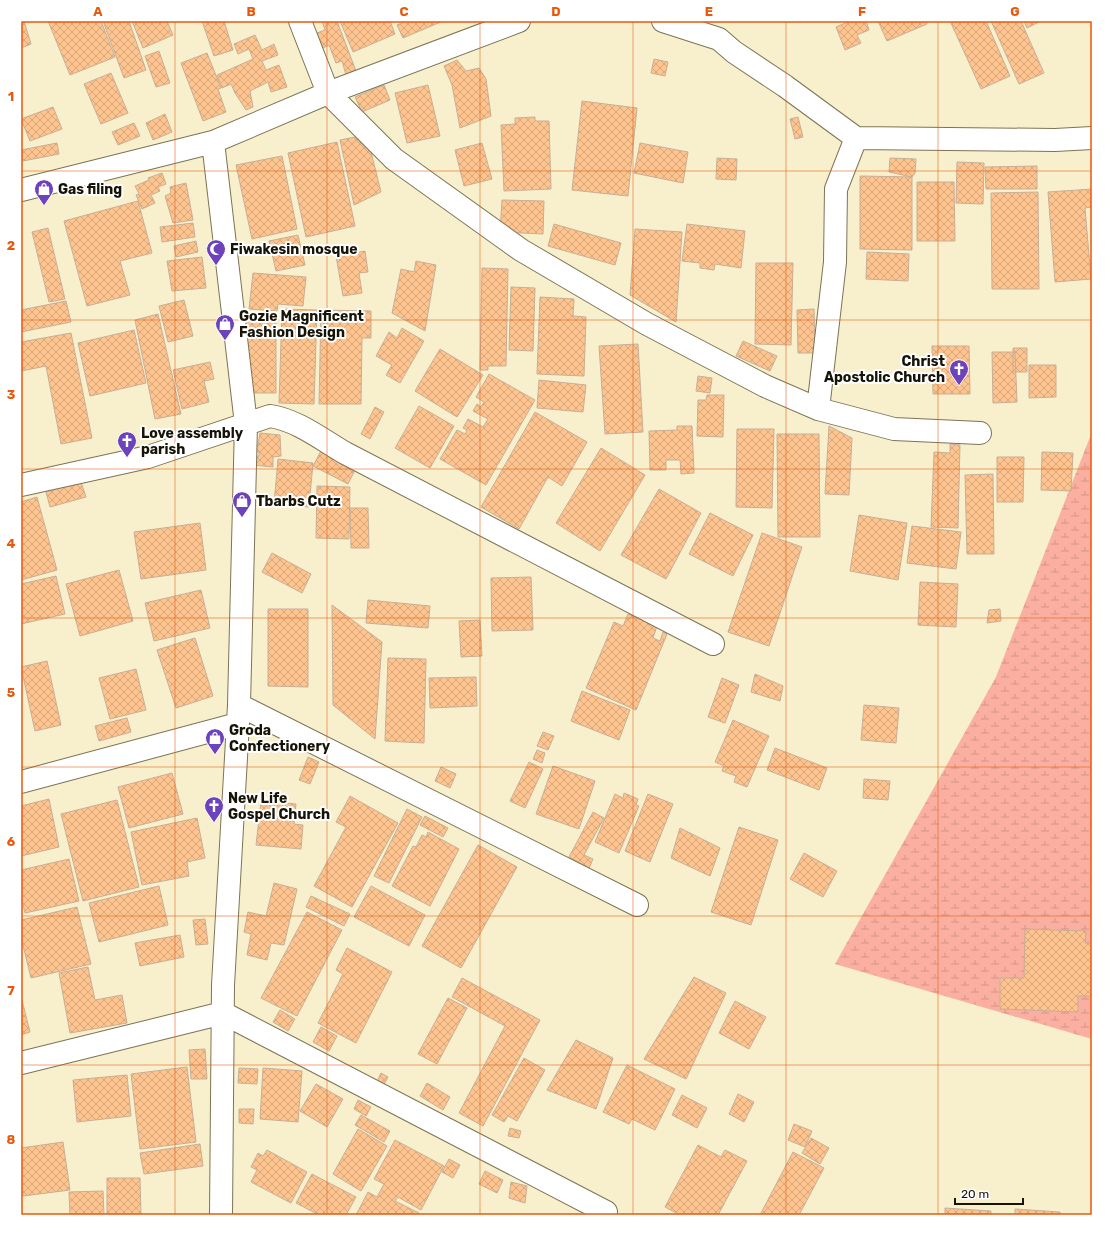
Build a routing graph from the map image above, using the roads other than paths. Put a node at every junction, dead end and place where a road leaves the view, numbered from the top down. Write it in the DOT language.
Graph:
graph roads {
  1 [pos="300,21"];
  2 [pos="519,21"];
  3 [pos="663,21"];
  4 [pos="717,30"];
  5 [pos="328,93"];
  6 [pos="856,138"];
  7 [pos="1092,138"];
  8 [pos="213,142"];
  9 [pos="21,190"];
  10 [pos="818,409"];
  11 [pos="246,424"];
  12 [pos="980,433"];
  13 [pos="21,485"];
  14 [pos="713,644"];
  15 [pos="238,715"];
  16 [pos="21,782"];
  17 [pos="637,905"];
  18 [pos="223,1013"];
  19 [pos="21,1063"];
  20 [pos="606,1212"];
  21 [pos="221,1215"];
  1 -- 5 [label="street"];
  2 -- 5 [label="street"];
  3 -- 4 [label="street"];
  4 -- 6 [label="street"];
  5 -- 8 [label="street"];
  5 -- 10 [label="street"];
  6 -- 7 [label="street"];
  6 -- 10 [label="street"];
  8 -- 9 [label="street"];
  8 -- 11 [label="street"];
  10 -- 12 [label="street"];
  11 -- 13 [label="street"];
  11 -- 14 [label="street"];
  11 -- 15 [label="street"];
  15 -- 16 [label="street"];
  15 -- 17 [label="street"];
  15 -- 18 [label="street"];
  18 -- 19 [label="street"];
  18 -- 20 [label="street"];
  18 -- 21 [label="street"];
}
